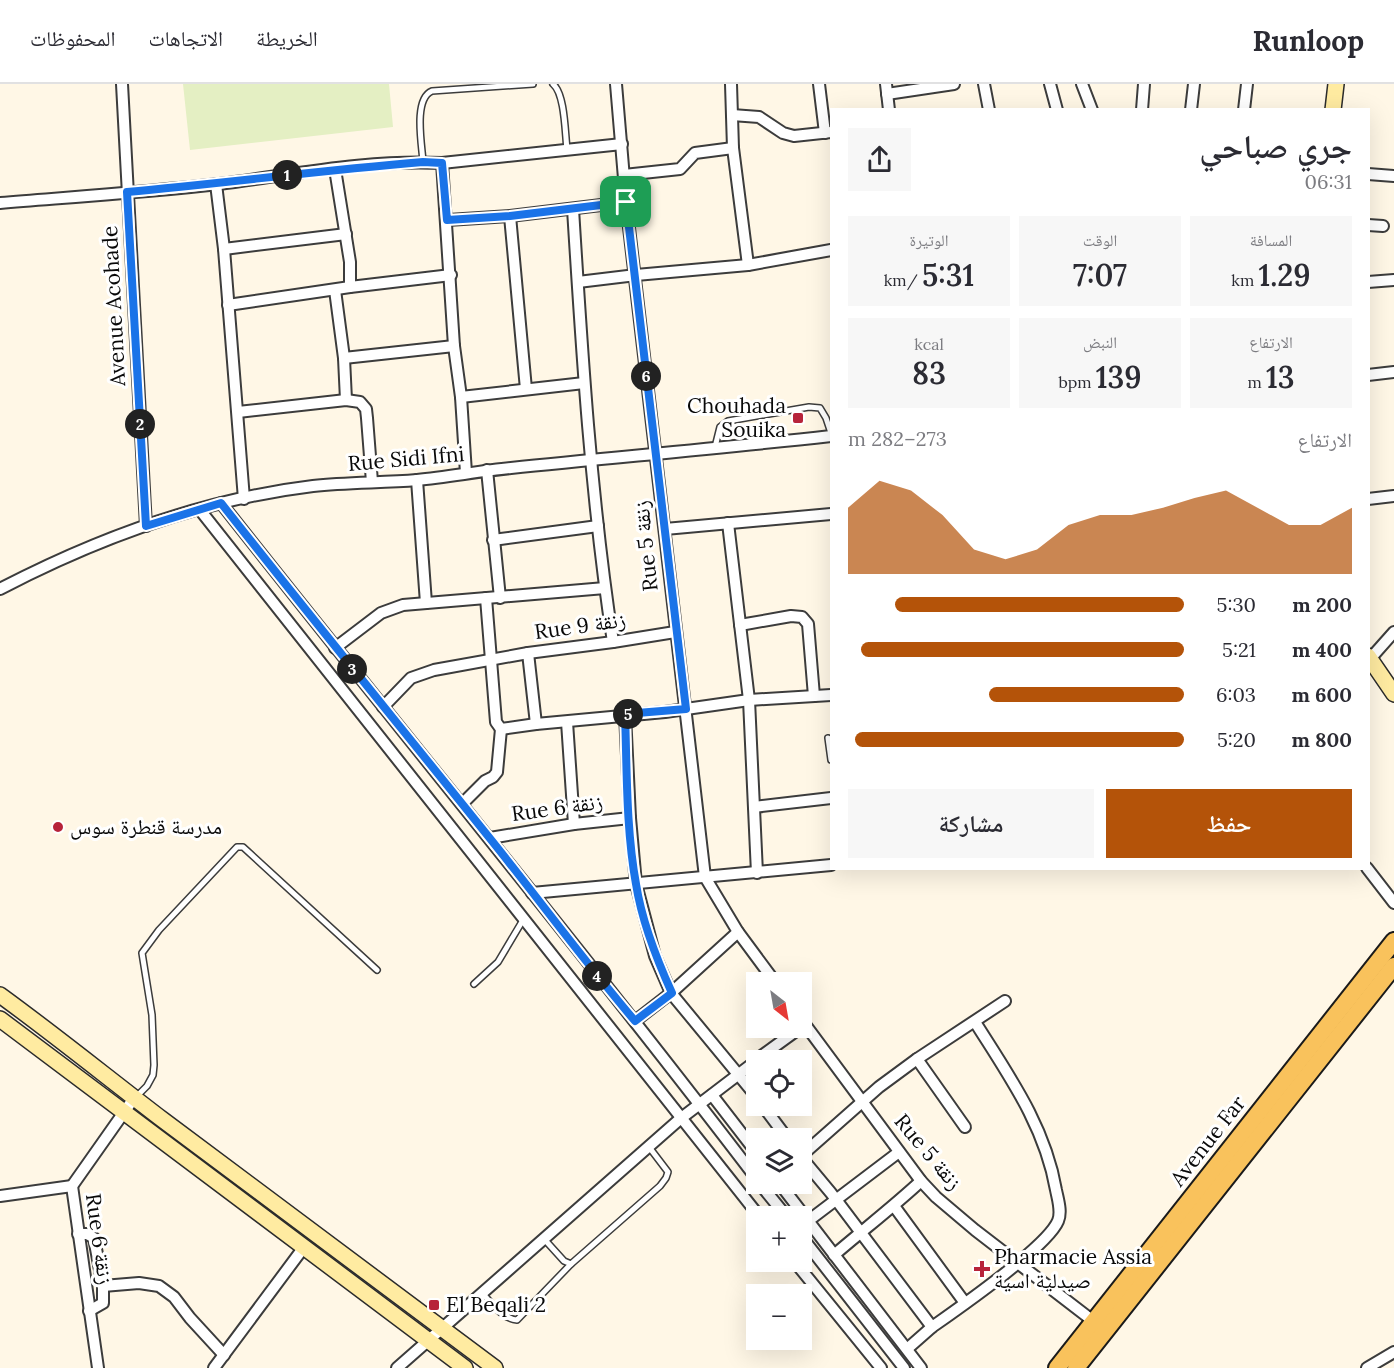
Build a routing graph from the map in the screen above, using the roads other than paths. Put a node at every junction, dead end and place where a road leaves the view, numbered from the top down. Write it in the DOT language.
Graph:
graph roads {
  1 [pos="122,84"];
  2 [pos="533,84"];
  3 [pos="552,84"];
  4 [pos="616,84"];
  5 [pos="731,84"];
  6 [pos="819,84"];
  7 [pos="954,84"];
  8 [pos="984,84"];
  9 [pos="1050,84"];
  10 [pos="1082,84"];
  11 [pos="1144,84"];
  12 [pos="1194,84"];
  13 [pos="1247,84"];
  14 [pos="1336,84"];
  15 [pos="887,89"];
  16 [pos="888,108"];
  17 [pos="989,108"];
  18 [pos="1056,108"];
  19 [pos="1091,108"];
  20 [pos="1142,108"];
  21 [pos="1191,108"];
  22 [pos="1244,108"];
  23 [pos="1333,108"];
  24 [pos="732,115"];
  25 [pos="828,133"];
  26 [pos="622,144"];
  27 [pos="733,148"];
  28 [pos="567,149"];
  29 [pos="423,162"];
  30 [pos="442,163"];
  31 [pos="335,169"];
  32 [pos="1370,174"];
  33 [pos="624,175"];
  34 [pos="1394,176"];
  35 [pos="216,184"];
  36 [pos="127,192"];
  37 [pos="626,202"];
  38 [pos="0,203"];
  39 [pos="573,209"];
  40 [pos="510,216"];
  41 [pos="447,220"];
  42 [pos="1370,225"];
  43 [pos="1383,226"];
  44 [pos="346,234"];
  45 [pos="224,249"];
  46 [pos="830,250"];
  47 [pos="748,265"];
  48 [pos="450,275"];
  49 [pos="636,275"];
  50 [pos="1394,280"];
  51 [pos="578,282"];
  52 [pos="1370,282"];
  53 [pos="350,287"];
  54 [pos="335,290"];
  55 [pos="228,305"];
  56 [pos="454,346"];
  57 [pos="344,358"];
  58 [pos="1394,372"];
  59 [pos="1370,375"];
  60 [pos="584,383"];
  61 [pos="525,389"];
  62 [pos="461,397"];
  63 [pos="346,400"];
  64 [pos="238,412"];
  65 [pos="830,431"];
  66 [pos="830,434"];
  67 [pos="715,449"];
  68 [pos="655,455"];
  69 [pos="591,460"];
  70 [pos="487,470"];
  71 [pos="466,473"];
  72 [pos="417,480"];
  73 [pos="372,482"];
  74 [pos="1394,497"];
  75 [pos="244,499"];
  76 [pos="1370,499"];
  77 [pos="221,503"];
  78 [pos="200,510"];
  79 [pos="830,514"];
  80 [pos="728,523"];
  81 [pos="146,526"];
  82 [pos="598,526"];
  83 [pos="665,529"];
  84 [pos="493,540"];
  85 [pos="604,588"];
  86 [pos="0,589"];
  87 [pos="486,598"];
  88 [pos="500,598"];
  89 [pos="426,603"];
  90 [pos="740,625"];
  91 [pos="675,632"];
  92 [pos="1394,632"];
  93 [pos="613,642"];
  94 [pos="335,648"];
  95 [pos="528,653"];
  96 [pos="1370,656"];
  97 [pos="1370,658"];
  98 [pos="490,660"];
  99 [pos="1394,694"];
  100 [pos="830,695"];
  101 [pos="814,696"];
  102 [pos="749,700"];
  103 [pos="383,707"];
  104 [pos="686,709"];
  105 [pos="625,714"];
  106 [pos="567,722"];
  107 [pos="536,724"];
  108 [pos="499,726"];
  109 [pos="828,738"];
  110 [pos="830,753"];
  111 [pos="830,798"];
  112 [pos="462,804"];
  113 [pos="754,807"];
  114 [pos="630,818"];
  115 [pos="574,824"];
  116 [pos="490,838"];
  117 [pos="830,866"];
  118 [pos="1369,870"];
  119 [pos="757,873"];
  120 [pos="705,877"];
  121 [pos="636,884"];
  122 [pos="532,893"];
  123 [pos="1394,903"];
  124 [pos="524,919"];
  125 [pos="738,932"];
  126 [pos="1394,941"];
  127 [pos="1394,966"];
  128 [pos="377,970"];
  129 [pos="768,972"];
  130 [pos="474,984"];
  131 [pos="672,993"];
  132 [pos="0,994"];
  133 [pos="1005,1001"];
  134 [pos="635,1021"];
  135 [pos="975,1022"];
  136 [pos="1,1023"];
  137 [pos="812,1037"];
  138 [pos="785,1038"];
  139 [pos="770,1050"];
  140 [pos="917,1059"];
  141 [pos="746,1068"];
  142 [pos="739,1073"];
  143 [pos="746,1082"];
  144 [pos="712,1095"];
  145 [pos="135,1098"];
  146 [pos="862,1102"];
  147 [pos="699,1104"];
  148 [pos="124,1114"];
  149 [pos="680,1119"];
  150 [pos="965,1127"];
  151 [pos="746,1139"];
  152 [pos="649,1147"];
  153 [pos="812,1147"];
  154 [pos="899,1152"];
  155 [pos="746,1165"];
  156 [pos="812,1170"];
  157 [pos="921,1181"];
  158 [pos="72,1186"];
  159 [pos="768,1194"];
  160 [pos="788,1194"];
  161 [pos="0,1196"];
  162 [pos="836,1198"];
  163 [pos="751,1206"];
  164 [pos="778,1206"];
  165 [pos="797,1206"];
  166 [pos="894,1206"];
  167 [pos="812,1218"];
  168 [pos="812,1226"];
  169 [pos="861,1231"];
  170 [pos="78,1234"];
  171 [pos="545,1240"];
  172 [pos="304,1247"];
  173 [pos="812,1250"];
  174 [pos="834,1255"];
  175 [pos="1017,1263"];
  176 [pos="571,1264"];
  177 [pos="803,1272"];
  178 [pos="103,1286"];
  179 [pos="483,1294"];
  180 [pos="965,1303"];
  181 [pos="89,1311"];
  182 [pos="1100,1325"];
  183 [pos="932,1327"];
  184 [pos="442,1328"];
  185 [pos="428,1341"];
  186 [pos="907,1349"];
  187 [pos="1394,1352"];
  188 [pos="224,1354"];
  189 [pos="98,1368"];
  190 [pos="214,1368"];
  191 [pos="397,1368"];
  192 [pos="465,1368"];
  193 [pos="495,1368"];
  194 [pos="881,1368"];
  195 [pos="904,1368"];
  196 [pos="921,1368"];
  197 [pos="1057,1368"];
  198 [pos="1076,1368"];
  199 [pos="1366,1368"];
  1 -- 36 [label="street, Avenue Acohade"];
  2 -- 29 [label="lane"];
  3 -- 28 [label="lane"];
  4 -- 26 [label="street, Rue 5 زنقة"];
  5 -- 24 [label="street"];
  6 -- 25 [label="street"];
  7 -- 15 [label="street"];
  8 -- 17 [label="street"];
  9 -- 18 [label="street"];
  10 -- 19 [label="street"];
  11 -- 20 [label="street"];
  12 -- 21 [label="street"];
  13 -- 22 [label="street"];
  14 -- 23 [label="street"];
  15 -- 16 [label="street"];
  24 -- 25 [label="street"];
  24 -- 27 [label="street"];
  26 -- 28 [label="street"];
  26 -- 33 [label="street, Rue 5 زنقة"];
  27 -- 33 [label="street"];
  27 -- 47 [label="street"];
  28 -- 30 [label="street"];
  29 -- 30 [label="street"];
  29 -- 31 [label="street"];
  30 -- 41 [label="street"];
  31 -- 35 [label="street"];
  31 -- 44 [label="street"];
  32 -- 34 [label="street"];
  33 -- 37 [label="street, Rue 5 زنقة"];
  35 -- 36 [label="street"];
  35 -- 45 [label="street"];
  36 -- 38 [label="street"];
  36 -- 81 [label="street, Avenue Acohade"];
  37 -- 39 [label="street"];
  37 -- 49 [label="street, Rue 5 زنقة"];
  39 -- 40 [label="street"];
  39 -- 51 [label="street"];
  40 -- 41 [label="street"];
  40 -- 61 [label="street"];
  41 -- 48 [label="street"];
  42 -- 43 [label="street"];
  44 -- 45 [label="street"];
  44 -- 53 [label="street"];
  45 -- 55 [label="street"];
  46 -- 47 [label="street"];
  47 -- 49 [label="street"];
  48 -- 53 [label="street"];
  48 -- 56 [label="street"];
  49 -- 51 [label="street"];
  49 -- 68 [label="street, Rue 5 زنقة"];
  50 -- 52 [label="street"];
  51 -- 60 [label="street"];
  53 -- 54 [label="street"];
  54 -- 55 [label="street"];
  54 -- 57 [label="street"];
  55 -- 64 [label="street"];
  56 -- 57 [label="street"];
  56 -- 62 [label="street"];
  57 -- 63 [label="street"];
  58 -- 59 [label="street"];
  60 -- 61 [label="street"];
  60 -- 69 [label="street"];
  61 -- 62 [label="street"];
  62 -- 71 [label="street"];
  63 -- 64 [label="street"];
  63 -- 73 [label="street"];
  64 -- 75 [label="street"];
  65 -- 67 [label="lane"];
  66 -- 67 [label="street, Rue Sidi Ifni"];
  67 -- 68 [label="street, Rue Sidi Ifni"];
  68 -- 69 [label="street, Rue Sidi Ifni"];
  68 -- 83 [label="street, Rue 5 زنقة"];
  69 -- 70 [label="street, Rue Sidi Ifni"];
  69 -- 82 [label="street"];
  70 -- 71 [label="street, Rue Sidi Ifni"];
  70 -- 84 [label="street"];
  71 -- 72 [label="street, Rue Sidi Ifni"];
  72 -- 73 [label="street, Rue Sidi Ifni"];
  72 -- 89 [label="street"];
  73 -- 75 [label="street, Rue Sidi Ifni"];
  74 -- 76 [label="street"];
  75 -- 77 [label="street, Rue Sidi Ifni"];
  77 -- 78 [label="street, Rue Sidi Ifni"];
  77 -- 94 [label="street"];
  78 -- 81 [label="street, Rue Sidi Ifni"];
  78 -- 124 [label="street"];
  79 -- 80 [label="street"];
  80 -- 83 [label="street"];
  80 -- 90 [label="street"];
  81 -- 86 [label="street, Rue Sidi Ifni"];
  82 -- 84 [label="street"];
  82 -- 85 [label="street"];
  83 -- 91 [label="street, Rue 5 زنقة"];
  84 -- 88 [label="street"];
  85 -- 88 [label="street"];
  85 -- 93 [label="street"];
  87 -- 88 [label="street"];
  87 -- 89 [label="street"];
  87 -- 98 [label="street"];
  89 -- 94 [label="street"];
  90 -- 101 [label="street"];
  90 -- 102 [label="street"];
  91 -- 93 [label="street, Rue 9 زنقة"];
  91 -- 104 [label="street, Rue 5 زنقة"];
  92 -- 96 [label="street"];
  93 -- 95 [label="street, Rue 9 زنقة"];
  94 -- 103 [label="street"];
  95 -- 98 [label="street, Rue 9 زنقة"];
  95 -- 107 [label="street"];
  97 -- 99 [label="street"];
  98 -- 103 [label="street, Rue 9 زنقة"];
  98 -- 108 [label="street"];
  100 -- 101 [label="street"];
  101 -- 102 [label="street"];
  102 -- 104 [label="street"];
  102 -- 113 [label="street"];
  103 -- 112 [label="street"];
  104 -- 105 [label="street"];
  104 -- 120 [label="street, Rue 5 زنقة"];
  105 -- 106 [label="street"];
  105 -- 114 [label="street"];
  106 -- 107 [label="street"];
  106 -- 115 [label="street"];
  107 -- 108 [label="street"];
  108 -- 112 [label="street"];
  109 -- 110 [label="lane"];
  111 -- 113 [label="street"];
  112 -- 116 [label="street"];
  113 -- 119 [label="street"];
  114 -- 115 [label="street, Rue 6 زنقة"];
  114 -- 121 [label="street"];
  115 -- 116 [label="street, Rue 6 زنقة"];
  116 -- 122 [label="street"];
  117 -- 119 [label="street"];
  118 -- 123 [label="street"];
  119 -- 120 [label="street"];
  120 -- 121 [label="street"];
  120 -- 125 [label="street, Rue 5 زنقة"];
  121 -- 122 [label="street"];
  121 -- 131 [label="street"];
  122 -- 134 [label="street"];
  124 -- 130 [label="lane"];
  124 -- 149 [label="street"];
  125 -- 129 [label="street, Rue 5 زنقة"];
  125 -- 131 [label="street"];
  126 -- 182 [label="main road, Avenue Far"];
  127 -- 182 [label="main road, Avenue Far"];
  128 -- 145 [label="lane"];
  131 -- 134 [label="street"];
  131 -- 142 [label="street"];
  132 -- 145 [label="street"];
  133 -- 135 [label="street"];
  134 -- 147 [label="street"];
  135 -- 140 [label="street"];
  135 -- 175 [label="street"];
  136 -- 148 [label="street"];
  137 -- 146 [label="street, Rue 5 زنقة"];
  138 -- 139 [label="street"];
  140 -- 146 [label="street"];
  140 -- 150 [label="street"];
  141 -- 142 [label="street"];
  142 -- 143 [label="street"];
  142 -- 144 [label="street"];
  144 -- 147 [label="street"];
  144 -- 151 [label="street"];
  145 -- 148 [label="street"];
  145 -- 184 [label="street"];
  146 -- 153 [label="street"];
  146 -- 154 [label="street, Rue 5 زنقة"];
  147 -- 149 [label="street"];
  147 -- 155 [label="street"];
  148 -- 158 [label="street"];
  148 -- 172 [label="street"];
  149 -- 152 [label="street"];
  149 -- 163 [label="street"];
  152 -- 171 [label="street"];
  152 -- 176 [label="lane"];
  154 -- 157 [label="street, Rue 5 زنقة"];
  154 -- 162 [label="street"];
  156 -- 162 [label="street"];
  157 -- 166 [label="street"];
  157 -- 175 [label="street, Rue 5 زنقة"];
  158 -- 161 [label="street, Rue 6 زنقة"];
  158 -- 170 [label="street, Rue 6 زنقة"];
  159 -- 164 [label="street"];
  160 -- 165 [label="street"];
  162 -- 167 [label="street"];
  162 -- 169 [label="street"];
  166 -- 169 [label="street"];
  166 -- 180 [label="street"];
  168 -- 174 [label="street"];
  169 -- 174 [label="street"];
  169 -- 183 [label="street"];
  170 -- 178 [label="street"];
  170 -- 181 [label="street, Rue 6 زنقة"];
  171 -- 176 [label="lane"];
  171 -- 179 [label="street"];
  172 -- 185 [label="street"];
  172 -- 188 [label="street"];
  173 -- 195 [label="street"];
  174 -- 186 [label="street"];
  175 -- 180 [label="street"];
  175 -- 182 [label="street, Rue 5 زنقة"];
  176 -- 179 [label="lane"];
  177 -- 194 [label="street"];
  178 -- 181 [label="street"];
  178 -- 188 [label="street"];
  179 -- 184 [label="street"];
  180 -- 183 [label="street"];
  181 -- 189 [label="street, Rue 6 زنقة"];
  182 -- 197 [label="main road, Avenue Far"];
  182 -- 198 [label="main road, Avenue Far"];
  183 -- 186 [label="street"];
  184 -- 185 [label="street"];
  184 -- 193 [label="street"];
  185 -- 191 [label="street"];
  185 -- 192 [label="street"];
  186 -- 196 [label="street"];
  187 -- 199 [label="street"];
  188 -- 190 [label="street"];
}
